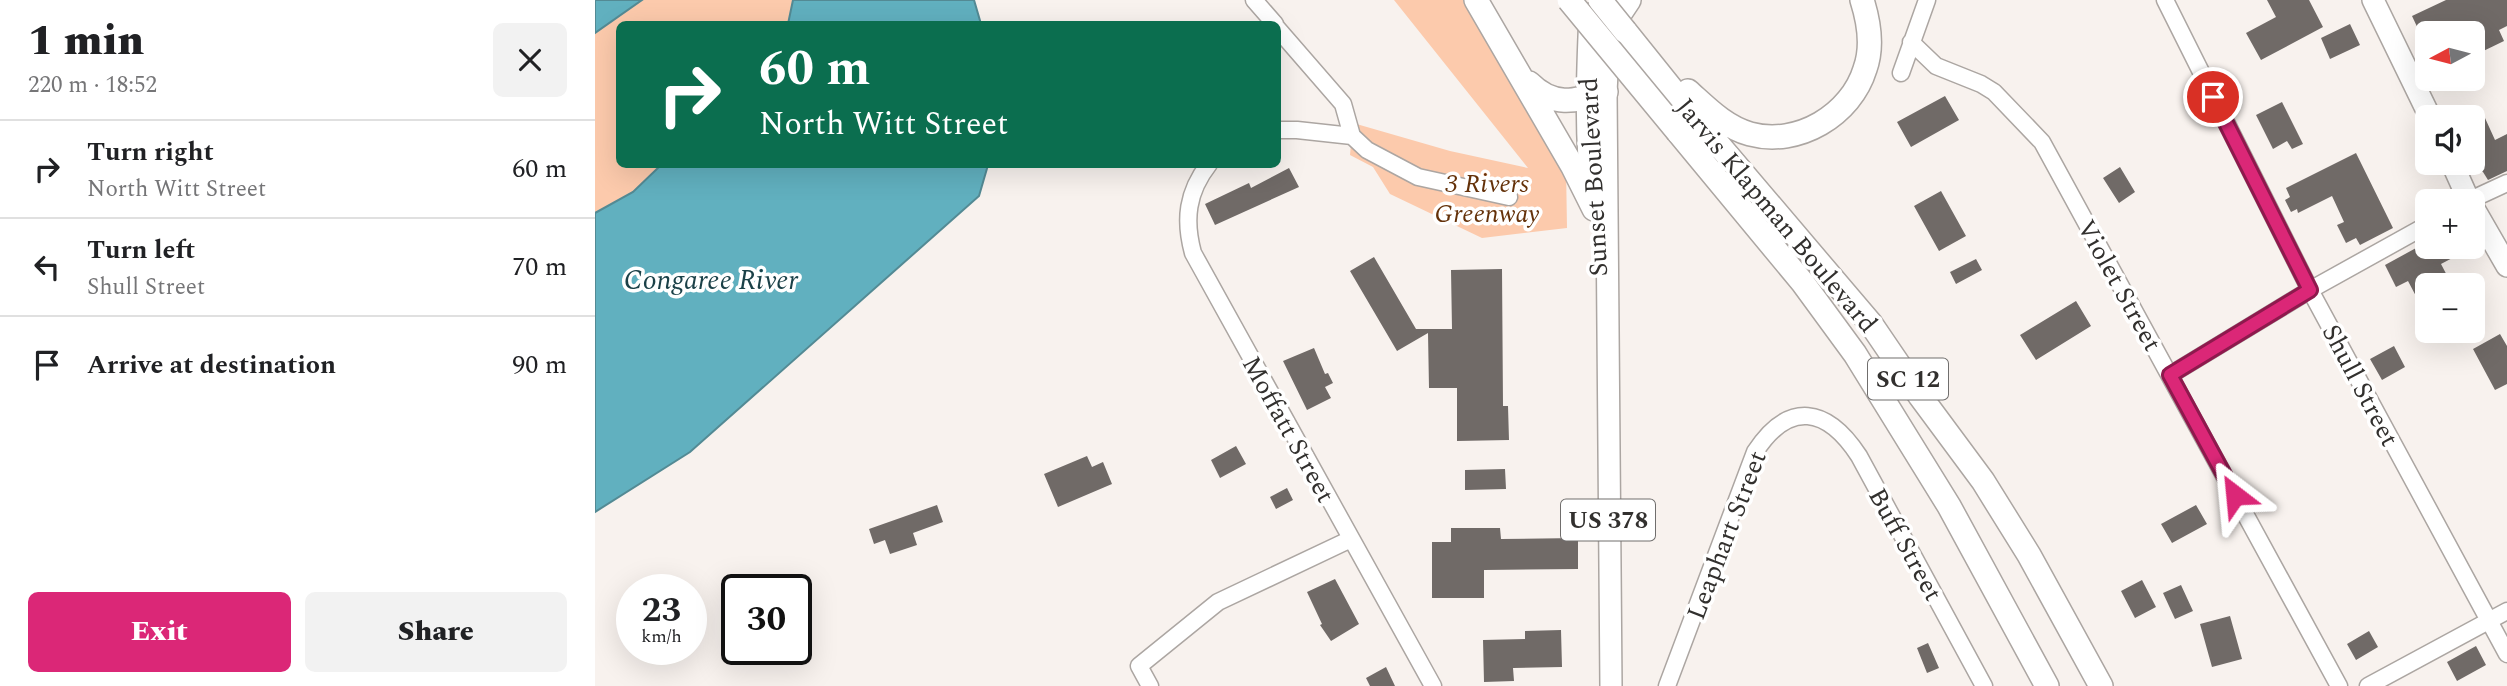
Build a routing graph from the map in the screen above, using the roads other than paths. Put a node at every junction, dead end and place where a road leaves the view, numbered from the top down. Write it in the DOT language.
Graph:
graph roads {
  1 [pos="1254,0"];
  2 [pos="1476,0"];
  3 [pos="1569,0"];
  4 [pos="1591,0"];
  5 [pos="1600,0"];
  6 [pos="1612,0"];
  7 [pos="1629,0"];
  8 [pos="1862,0"];
  9 [pos="1927,0"];
  10 [pos="2165,0"];
  11 [pos="2374,0"];
  12 [pos="1272,21"];
  13 [pos="1617,31"];
  14 [pos="1281,32"];
  15 [pos="1911,42"];
  16 [pos="1901,73"];
  17 [pos="1522,76"];
  18 [pos="1679,90"];
  19 [pos="1596,95"];
  20 [pos="2424,105"];
  21 [pos="1281,130"];
  22 [pos="1352,136"];
  23 [pos="1206,168"];
  24 [pos="2507,183"];
  25 [pos="2485,193"];
  26 [pos="1509,197"];
  27 [pos="1594,209"];
  28 [pos="2485,228"];
  29 [pos="2415,232"];
  30 [pos="2507,266"];
  31 [pos="2310,290"];
  32 [pos="1609,354"];
  33 [pos="2170,375"];
  34 [pos="1814,416"];
  35 [pos="1351,540"];
  36 [pos="2507,611"];
  37 [pos="2489,621"];
  38 [pos="2507,654"];
  39 [pos="1150,686"];
  40 [pos="1433,686"];
  41 [pos="1611,686"];
  42 [pos="1667,686"];
  43 [pos="1984,686"];
  44 [pos="2047,686"];
  45 [pos="2101,686"];
  46 [pos="2339,686"];
  47 [pos="2368,686"];
  1 -- 12 [label="street"];
  2 -- 17 [label="highway"];
  3 -- 44 [label="highway, Jarvis Klapman Boulevard / SC 12, bridge"];
  4 -- 19 [label="main road, Sunset Boulevard / US 378"];
  5 -- 13 [label="highway, bridge"];
  6 -- 13 [label="main road, Sunset Boulevard / US 378"];
  7 -- 13 [label="highway"];
  8 -- 18 [label="highway"];
  9 -- 15 [label="street"];
  10 -- 31 [label="street, Shull Street"];
  11 -- 20 [label="main road"];
  13 -- 18 [label="highway"];
  13 -- 19 [label="main road, Sunset Boulevard / US 378"];
  14 -- 22 [label="street"];
  15 -- 16 [label="street"];
  15 -- 33 [label="street, Violet Street"];
  17 -- 19 [label="highway"];
  17 -- 27 [label="highway"];
  18 -- 45 [label="highway, Jarvis Klapman Boulevard / SC 12"];
  19 -- 27 [label="main road, Sunset Boulevard / US 378"];
  19 -- 32 [label="main road, Sunset Boulevard / US 378"];
  21 -- 22 [label="street"];
  22 -- 26 [label="street"];
  23 -- 35 [label="street, Moffatt Street"];
  24 -- 25 [label="street"];
  27 -- 32 [label="main road, Sunset Boulevard / US 378"];
  28 -- 30 [label="main road"];
  29 -- 31 [label="street"];
  31 -- 33 [label="street"];
  31 -- 37 [label="street, Shull Street"];
  32 -- 41 [label="main road, Sunset Boulevard / US 378"];
  33 -- 46 [label="street, Violet Street"];
  34 -- 42 [label="street, Leaphart Street"];
  34 -- 43 [label="street, Buff Street"];
  35 -- 39 [label="street"];
  35 -- 40 [label="street, Moffatt Street"];
  36 -- 37 [label="street"];
  37 -- 38 [label="street, Shull Street"];
  37 -- 47 [label="street"];
}
